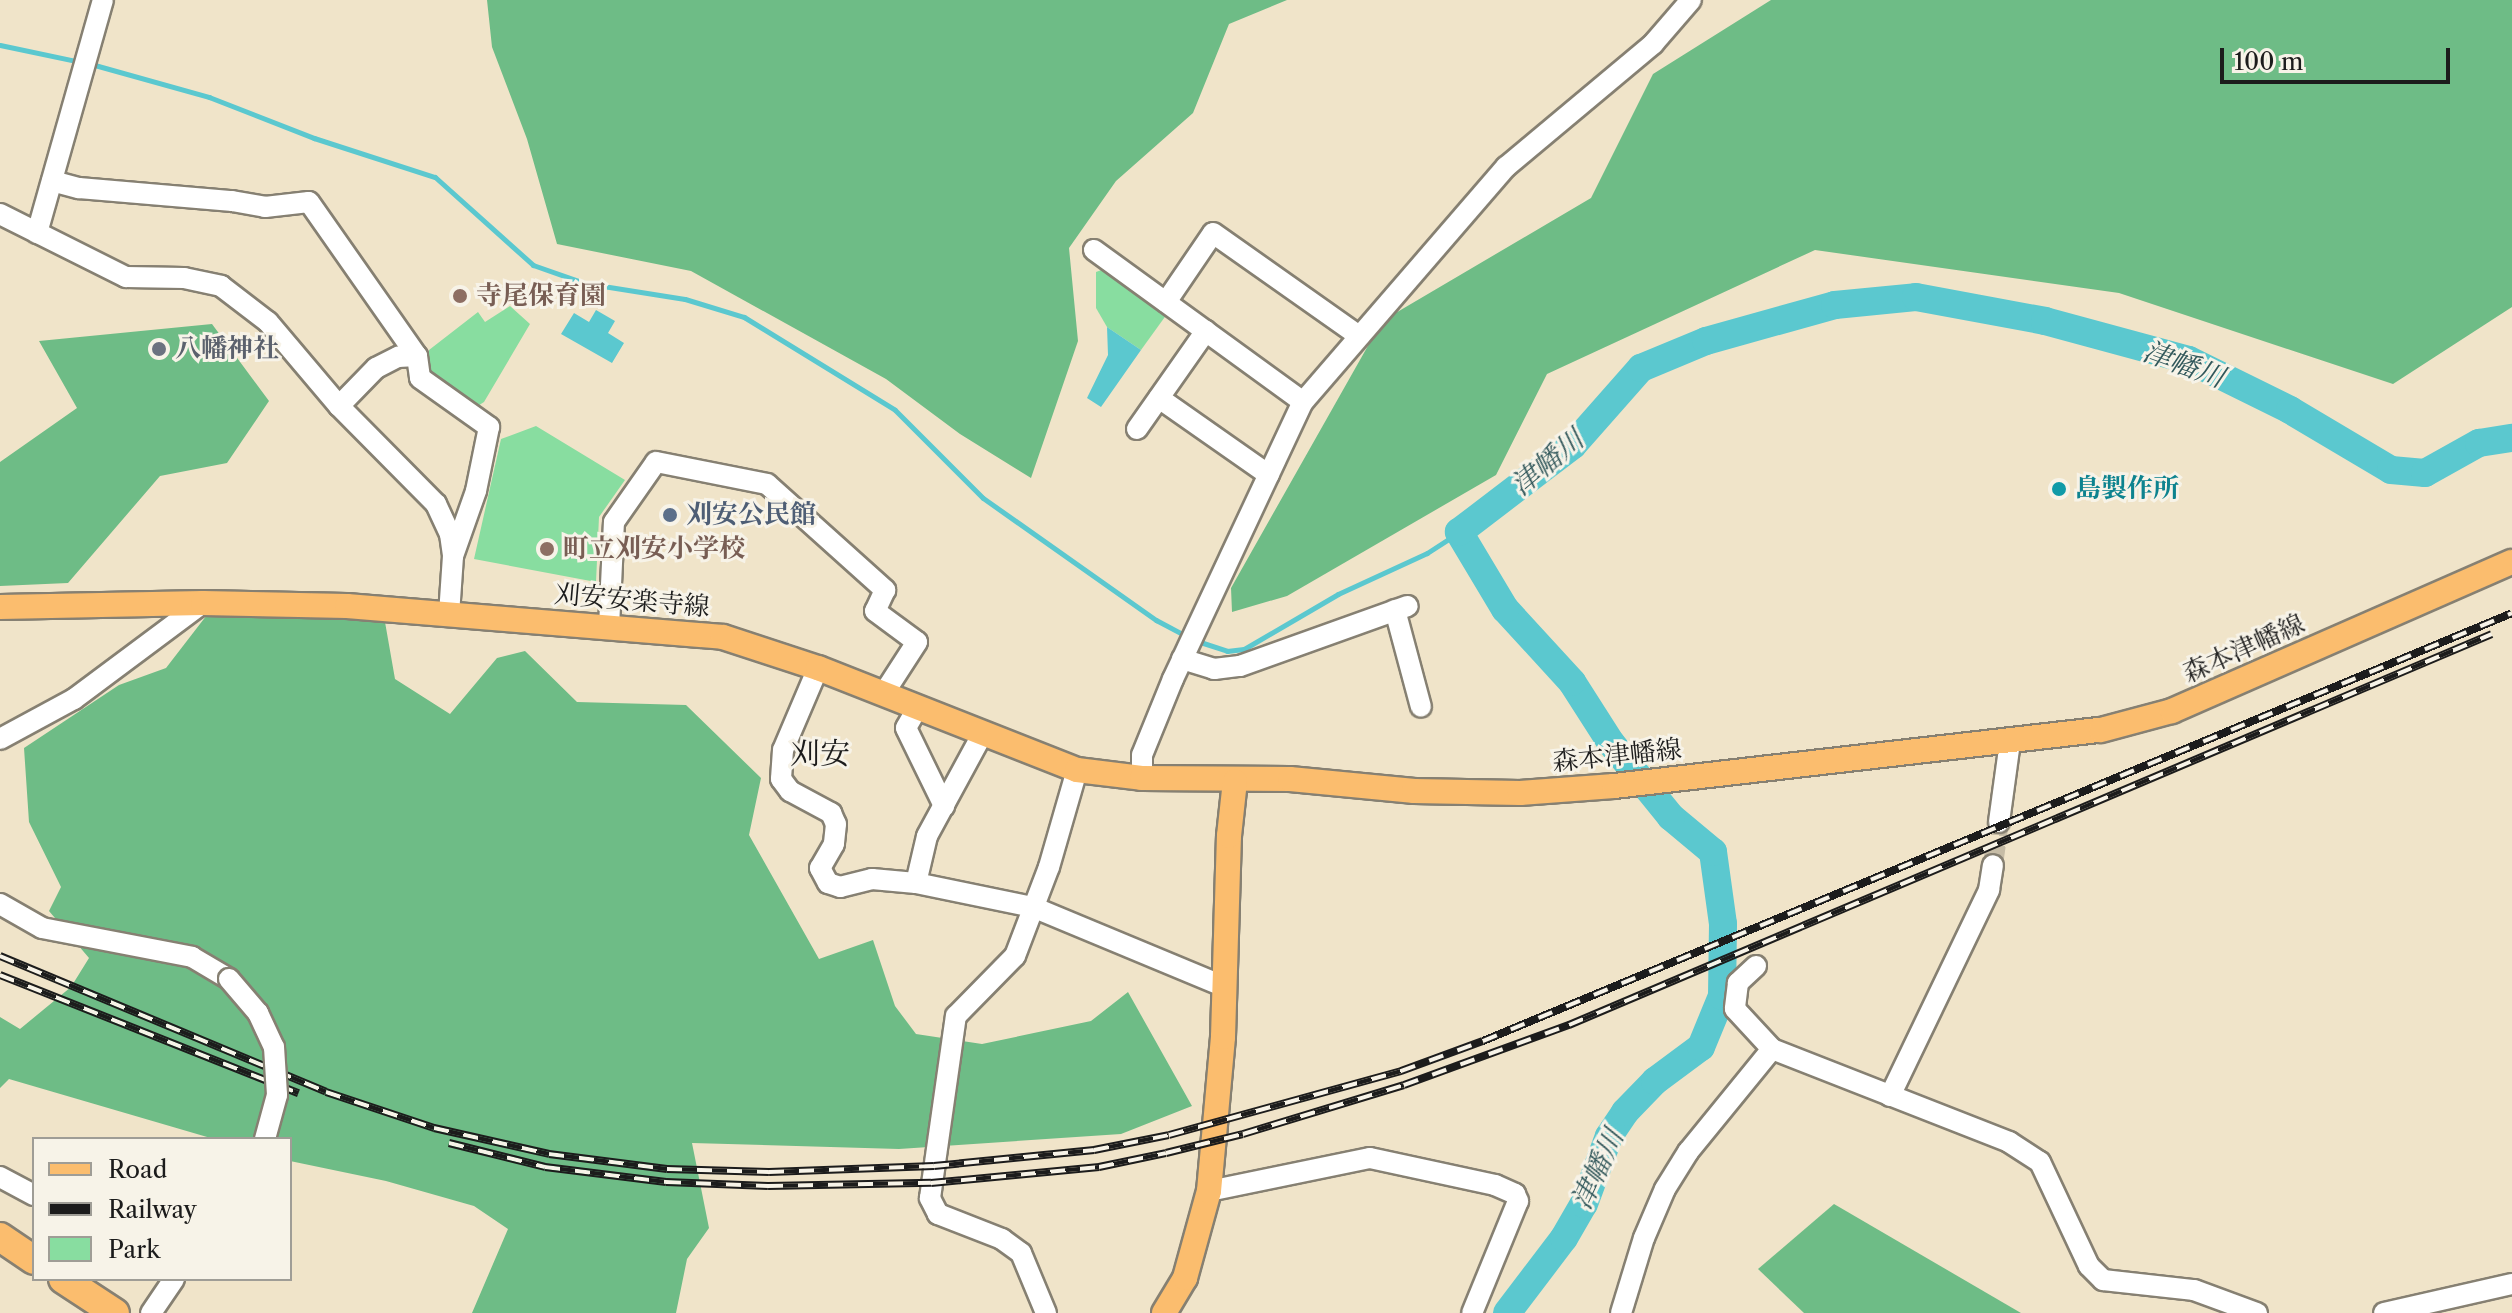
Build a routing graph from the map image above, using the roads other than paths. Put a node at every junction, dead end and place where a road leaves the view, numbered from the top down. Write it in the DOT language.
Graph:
graph roads {
  1 [pos="103,0"];
  2 [pos="1691,0"];
  3 [pos="52,181"];
  4 [pos="0,214"];
  5 [pos="37,233"];
  6 [pos="1094,250"];
  7 [pos="1166,302"];
  8 [pos="1206,331"];
  9 [pos="1359,336"];
  10 [pos="417,356"];
  11 [pos="1159,398"];
  12 [pos="1303,402"];
  13 [pos="339,406"];
  14 [pos="1137,429"];
  15 [pos="1269,475"];
  16 [pos="453,556"];
  17 [pos="2512,562"];
  18 [pos="203,603"];
  19 [pos="0,607"];
  20 [pos="449,614"];
  21 [pos="609,627"];
  22 [pos="1188,646"];
  23 [pos="818,668"];
  24 [pos="884,693"];
  25 [pos="918,707"];
  26 [pos="1421,707"];
  27 [pos="983,733"];
  28 [pos="0,739"];
  29 [pos="2010,742"];
  30 [pos="1077,770"];
  31 [pos="1142,778"];
  32 [pos="1235,781"];
  33 [pos="944,806"];
  34 [pos="1999,822"];
  35 [pos="1993,865"];
  36 [pos="916,883"];
  37 [pos="0,904"];
  38 [pos="1033,907"];
  39 [pos="1756,966"];
  40 [pos="1225,987"];
  41 [pos="1772,1049"];
  42 [pos="1890,1096"];
  43 [pos="266,1137"];
  44 [pos="0,1177"];
  45 [pos="1209,1191"];
  46 [pos="32,1194"];
  47 [pos="0,1237"];
  48 [pos="32,1259"];
  49 [pos="66,1281"];
  50 [pos="173,1281"];
  51 [pos="2512,1284"];
  52 [pos="115,1313"];
  53 [pos="151,1313"];
  54 [pos="1046,1313"];
  55 [pos="1164,1313"];
  56 [pos="1472,1313"];
  57 [pos="1621,1313"];
  58 [pos="2257,1313"];
  59 [pos="2384,1313"];
  1 -- 3 [label="street"];
  2 -- 9 [label="street"];
  3 -- 5 [label="street"];
  3 -- 10 [label="street"];
  4 -- 5 [label="street"];
  5 -- 13 [label="street"];
  6 -- 7 [label="street"];
  7 -- 8 [label="street"];
  7 -- 9 [label="street"];
  8 -- 11 [label="street"];
  8 -- 12 [label="street"];
  9 -- 12 [label="street"];
  10 -- 13 [label="street"];
  10 -- 16 [label="street"];
  11 -- 14 [label="street"];
  11 -- 15 [label="street"];
  12 -- 15 [label="street"];
  13 -- 16 [label="street"];
  15 -- 22 [label="street"];
  16 -- 20 [label="street"];
  17 -- 29 [label="main road, 森本津幡線"];
  18 -- 19 [label="main road, 刈安安楽寺線"];
  18 -- 20 [label="main road, 刈安安楽寺線"];
  18 -- 28 [label="street"];
  20 -- 21 [label="main road, 刈安安楽寺線"];
  21 -- 23 [label="main road, 刈安安楽寺線"];
  21 -- 24 [label="street"];
  22 -- 26 [label="street"];
  22 -- 31 [label="street"];
  23 -- 24 [label="main road, 刈安安楽寺線"];
  23 -- 36 [label="street"];
  24 -- 25 [label="main road, 刈安安楽寺線"];
  25 -- 27 [label="main road, 刈安安楽寺線"];
  25 -- 33 [label="street"];
  27 -- 30 [label="main road, 刈安安楽寺線"];
  27 -- 33 [label="street"];
  29 -- 32 [label="main road, 森本津幡線"];
  29 -- 34 [label="street"];
  30 -- 31 [label="main road, 刈安安楽寺線"];
  30 -- 38 [label="street"];
  31 -- 32 [label="main road, 刈安安楽寺線"];
  32 -- 40 [label="main road"];
  33 -- 36 [label="street"];
  35 -- 42 [label="street"];
  36 -- 38 [label="street"];
  37 -- 43 [label="street, bridge"];
  38 -- 40 [label="street"];
  38 -- 54 [label="street"];
  39 -- 41 [label="street"];
  40 -- 45 [label="main road"];
  41 -- 42 [label="street"];
  41 -- 57 [label="street"];
  42 -- 58 [label="street"];
  44 -- 46 [label="street"];
  45 -- 55 [label="main road"];
  45 -- 56 [label="street"];
  47 -- 48 [label="highway"];
  49 -- 52 [label="highway"];
  50 -- 53 [label="street"];
  51 -- 59 [label="street"];
}
